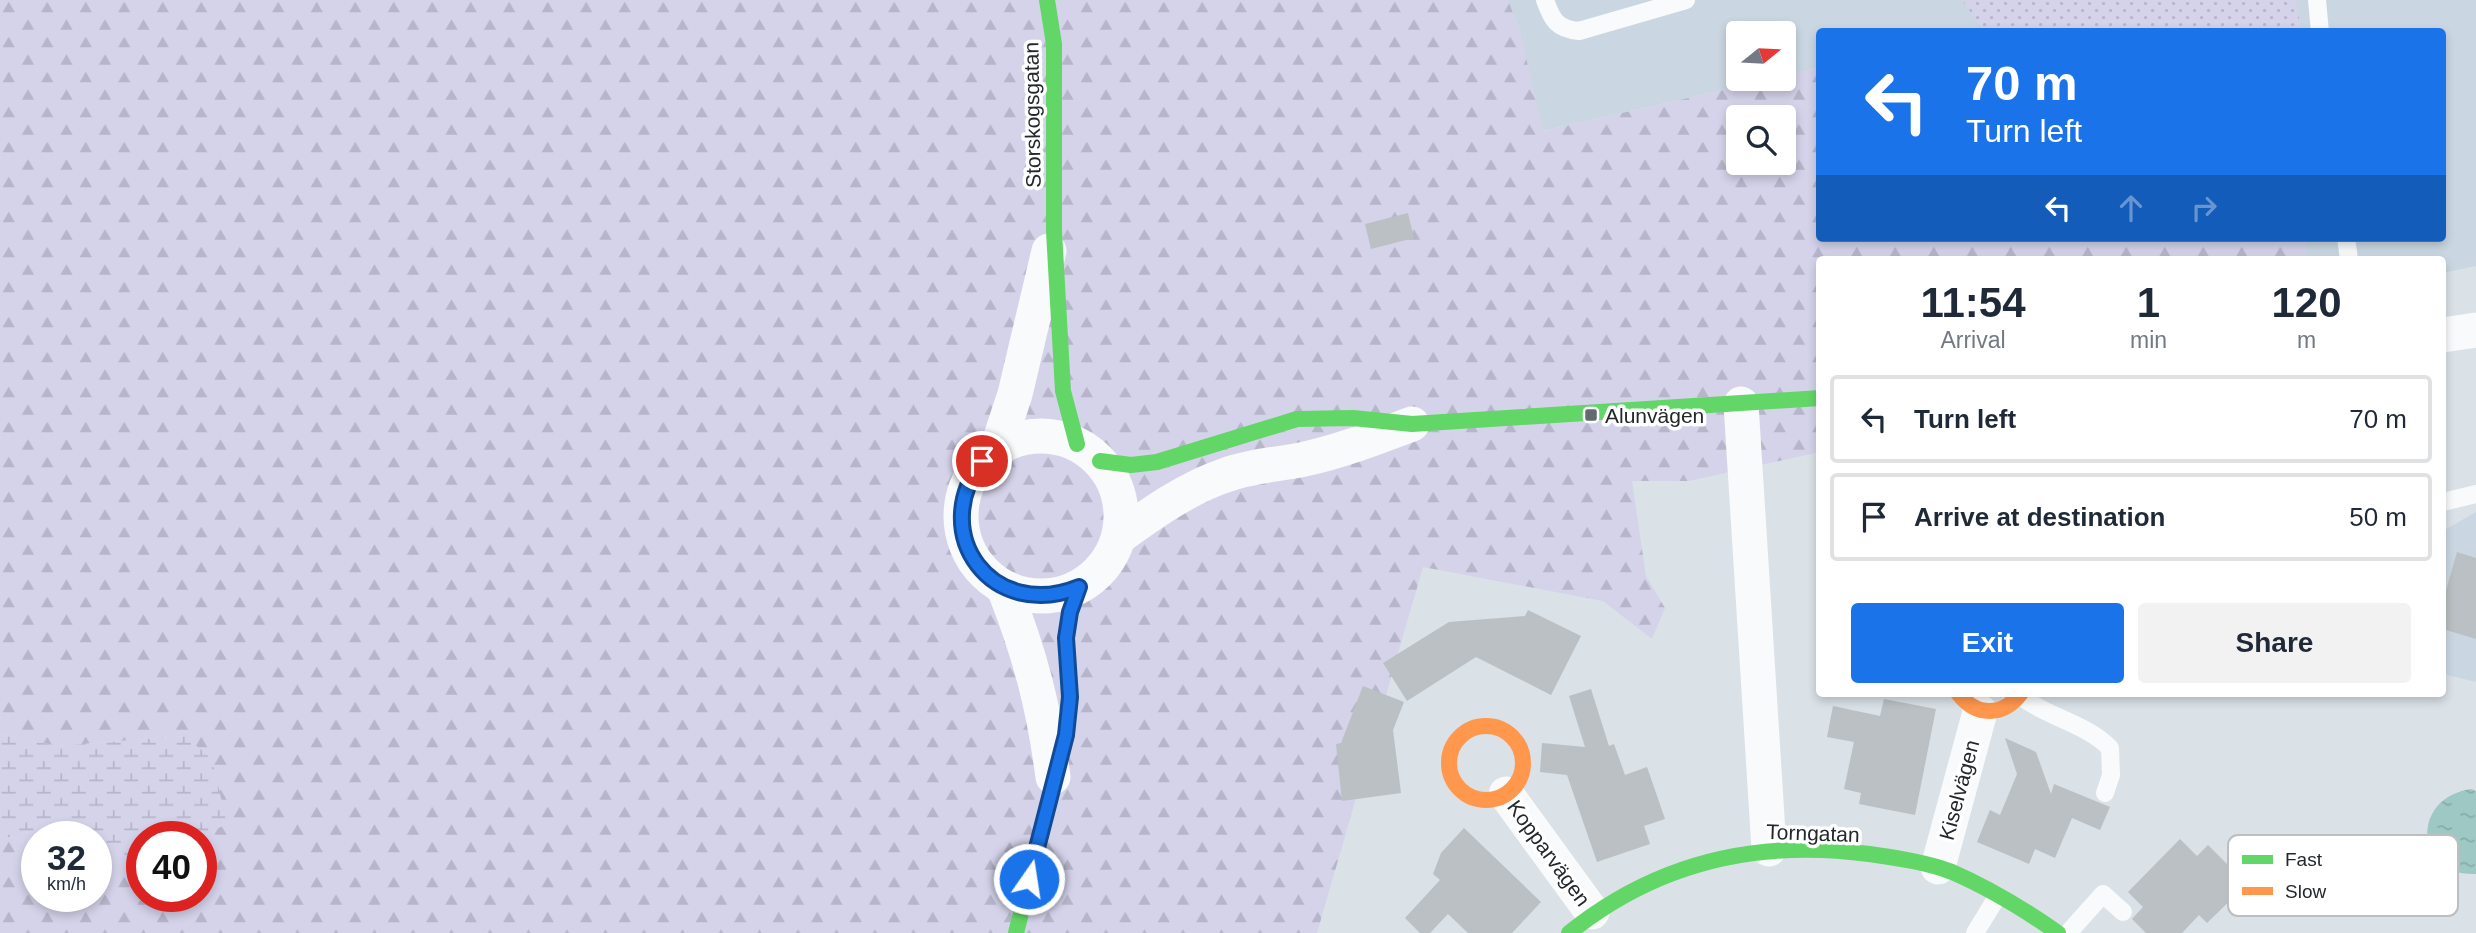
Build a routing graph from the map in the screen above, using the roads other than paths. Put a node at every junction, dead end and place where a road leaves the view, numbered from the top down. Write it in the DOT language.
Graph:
graph roads {
  1 [pos="1046,0"];
  2 [pos="1545,0"];
  3 [pos="1686,0"];
  4 [pos="2317,0"];
  5 [pos="2320,28"];
  6 [pos="1054,231"];
  7 [pos="2476,330"];
  8 [pos="2446,335"];
  9 [pos="1816,398"];
  10 [pos="1741,404"];
  11 [pos="1412,424"];
  12 [pos="997,449"];
  13 [pos="1088,452"];
  14 [pos="2476,494"];
  15 [pos="2446,501"];
  16 [pos="1119,537"];
  17 [pos="1079,587"];
  18 [pos="1004,588"];
  19 [pos="2018,697"];
  20 [pos="2022,697"];
  21 [pos="1969,702"];
  22 [pos="1053,778"];
  23 [pos="2105,793"];
  24 [pos="1506,794"];
  25 [pos="1769,849"];
  26 [pos="1938,867"];
  27 [pos="1997,897"];
  28 [pos="2123,912"];
  29 [pos="1581,922"];
  30 [pos="1016,933"];
  31 [pos="1975,933"];
  32 [pos="2058,933"];
  33 [pos="2068,933"];
  1 -- 6 [label="street, Storskogsgatan"];
  2 -- 3 [label="lane"];
  4 -- 5 [label="lane"];
  6 -- 12 [label="street"];
  6 -- 13 [label="street, Storskogsgatan"];
  7 -- 8 [label="street"];
  9 -- 10 [label="street"];
  10 -- 11 [label="street"];
  10 -- 25 [label="street"];
  11 -- 13 [label="street"];
  11 -- 16 [label="street"];
  12 -- 13 [label="street"];
  12 -- 18 [label="street"];
  13 -- 16 [label="street"];
  14 -- 15 [label="lane"];
  16 -- 17 [label="street"];
  17 -- 18 [label="street"];
  17 -- 22 [label="street"];
  18 -- 22 [label="street"];
  19 -- 21 [label="street, Kiselvägen"];
  20 -- 23 [label="lane, Kiselvägen"];
  21 -- 26 [label="street, Kiselvägen"];
  22 -- 30 [label="street"];
  24 -- 24 [label="street, Kopparvägen"];
  24 -- 29 [label="street, Kopparvägen"];
  25 -- 26 [label="street, Torngatan"];
  25 -- 29 [label="street, Torngatan"];
  26 -- 27 [label="street, Torngatan"];
  27 -- 31 [label="lane"];
  27 -- 32 [label="street, Torngatan"];
  28 -- 33 [label="lane"];
}
